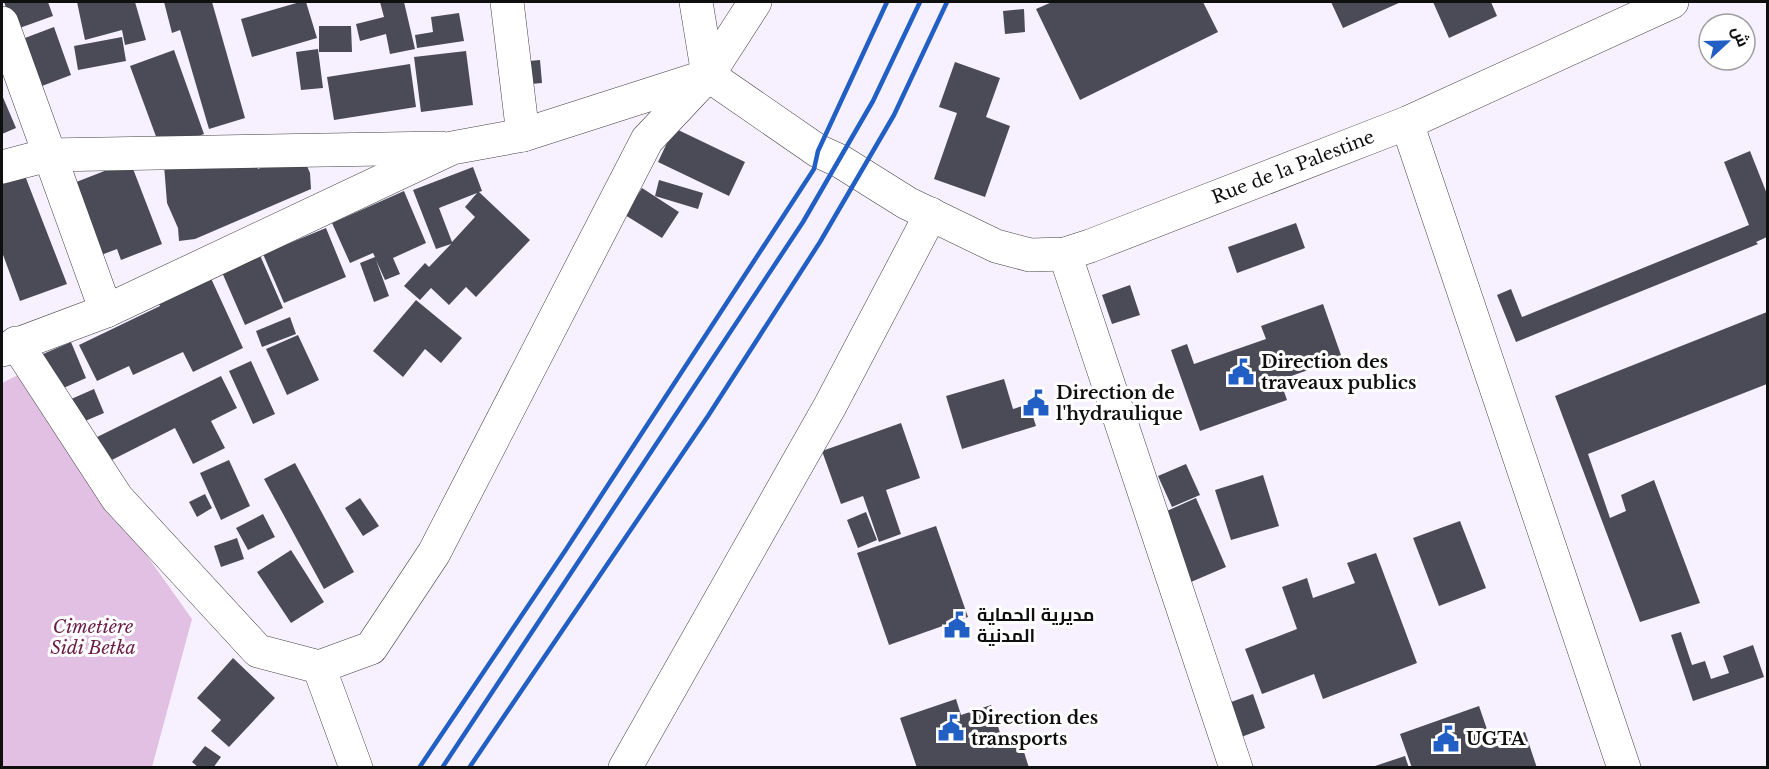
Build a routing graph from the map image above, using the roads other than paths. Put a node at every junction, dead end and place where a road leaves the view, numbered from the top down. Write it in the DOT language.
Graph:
graph roads {
  1 [pos="507,2"];
  2 [pos="696,2"];
  3 [pos="754,2"];
  4 [pos="1672,2"];
  5 [pos="2,23"];
  6 [pos="708,75"];
  7 [pos="1407,123"];
  8 [pos="523,135"];
  9 [pos="452,148"];
  10 [pos="48,155"];
  11 [pos="2,167"];
  12 [pos="919,208"];
  13 [pos="1065,254"];
  14 [pos="106,311"];
  15 [pos="9,347"];
  16 [pos="319,667"];
  17 [pos="356,768"];
  18 [pos="625,768"];
  19 [pos="1236,768"];
  20 [pos="1624,768"];
  1 -- 8 [label="street"];
  2 -- 6 [label="street"];
  3 -- 6 [label="street"];
  4 -- 7 [label="street, Rue de la Palestine"];
  5 -- 10 [label="street"];
  6 -- 8 [label="street"];
  6 -- 12 [label="street, Rue de la Palestine"];
  6 -- 16 [label="street"];
  7 -- 13 [label="street, Rue de la Palestine"];
  7 -- 20 [label="street"];
  8 -- 9 [label="street"];
  9 -- 10 [label="street"];
  9 -- 14 [label="street"];
  10 -- 11 [label="street"];
  10 -- 14 [label="street"];
  12 -- 13 [label="street, Rue de la Palestine"];
  12 -- 18 [label="street"];
  13 -- 19 [label="street"];
  14 -- 15 [label="street"];
  15 -- 16 [label="street"];
  16 -- 17 [label="street"];
}
